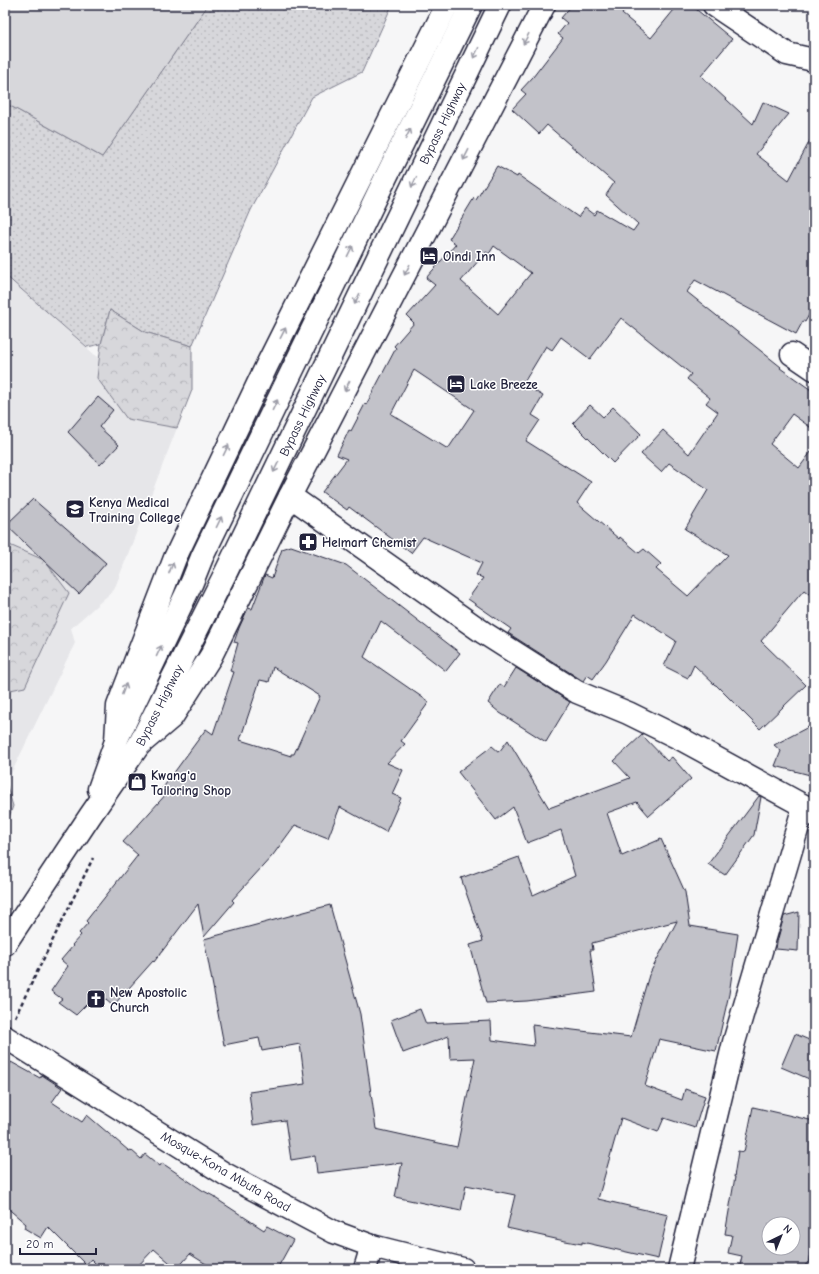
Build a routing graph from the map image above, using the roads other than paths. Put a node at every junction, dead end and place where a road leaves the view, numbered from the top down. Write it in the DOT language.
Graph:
graph roads {
  1 [pos="447,5"];
  2 [pos="472,5"];
  3 [pos="500,5"];
  4 [pos="544,5"];
  5 [pos="714,5"];
  6 [pos="814,57"];
  7 [pos="792,354"];
  8 [pos="814,369"];
  9 [pos="290,496"];
  10 [pos="116,741"];
  11 [pos="139,745"];
  12 [pos="809,811"];
  13 [pos="90,816"];
  14 [pos="5,944"];
  15 [pos="5,1037"];
  16 [pos="372,1246"];
  17 [pos="365,1269"];
  18 [pos="463,1269"];
  19 [pos="678,1269"];
  10 -- 1 [label="main road, one-way"];
  10 -- 2 [label="main road, Bypass Highway, one-way"];
  3 -- 11 [label="main road, Bypass Highway, one-way"];
  4 -- 9 [label="main road, one-way"];
  5 -- 6 [label="main road"];
  7 -- 8 [label="main road"];
  9 -- 11 [label="main road"];
  9 -- 12 [label="main road"];
  10 -- 13 [label="main road, Bypass Highway"];
  11 -- 13 [label="main road, Bypass Highway"];
  12 -- 19 [label="main road"];
  13 -- 14 [label="main road, Bypass Highway"];
  15 -- 16 [label="main road, Mosque-Kona Mbuta Road"];
  16 -- 17 [label="main road"];
  16 -- 18 [label="main road, Mosque-Kona Mbuta Road"];
}
